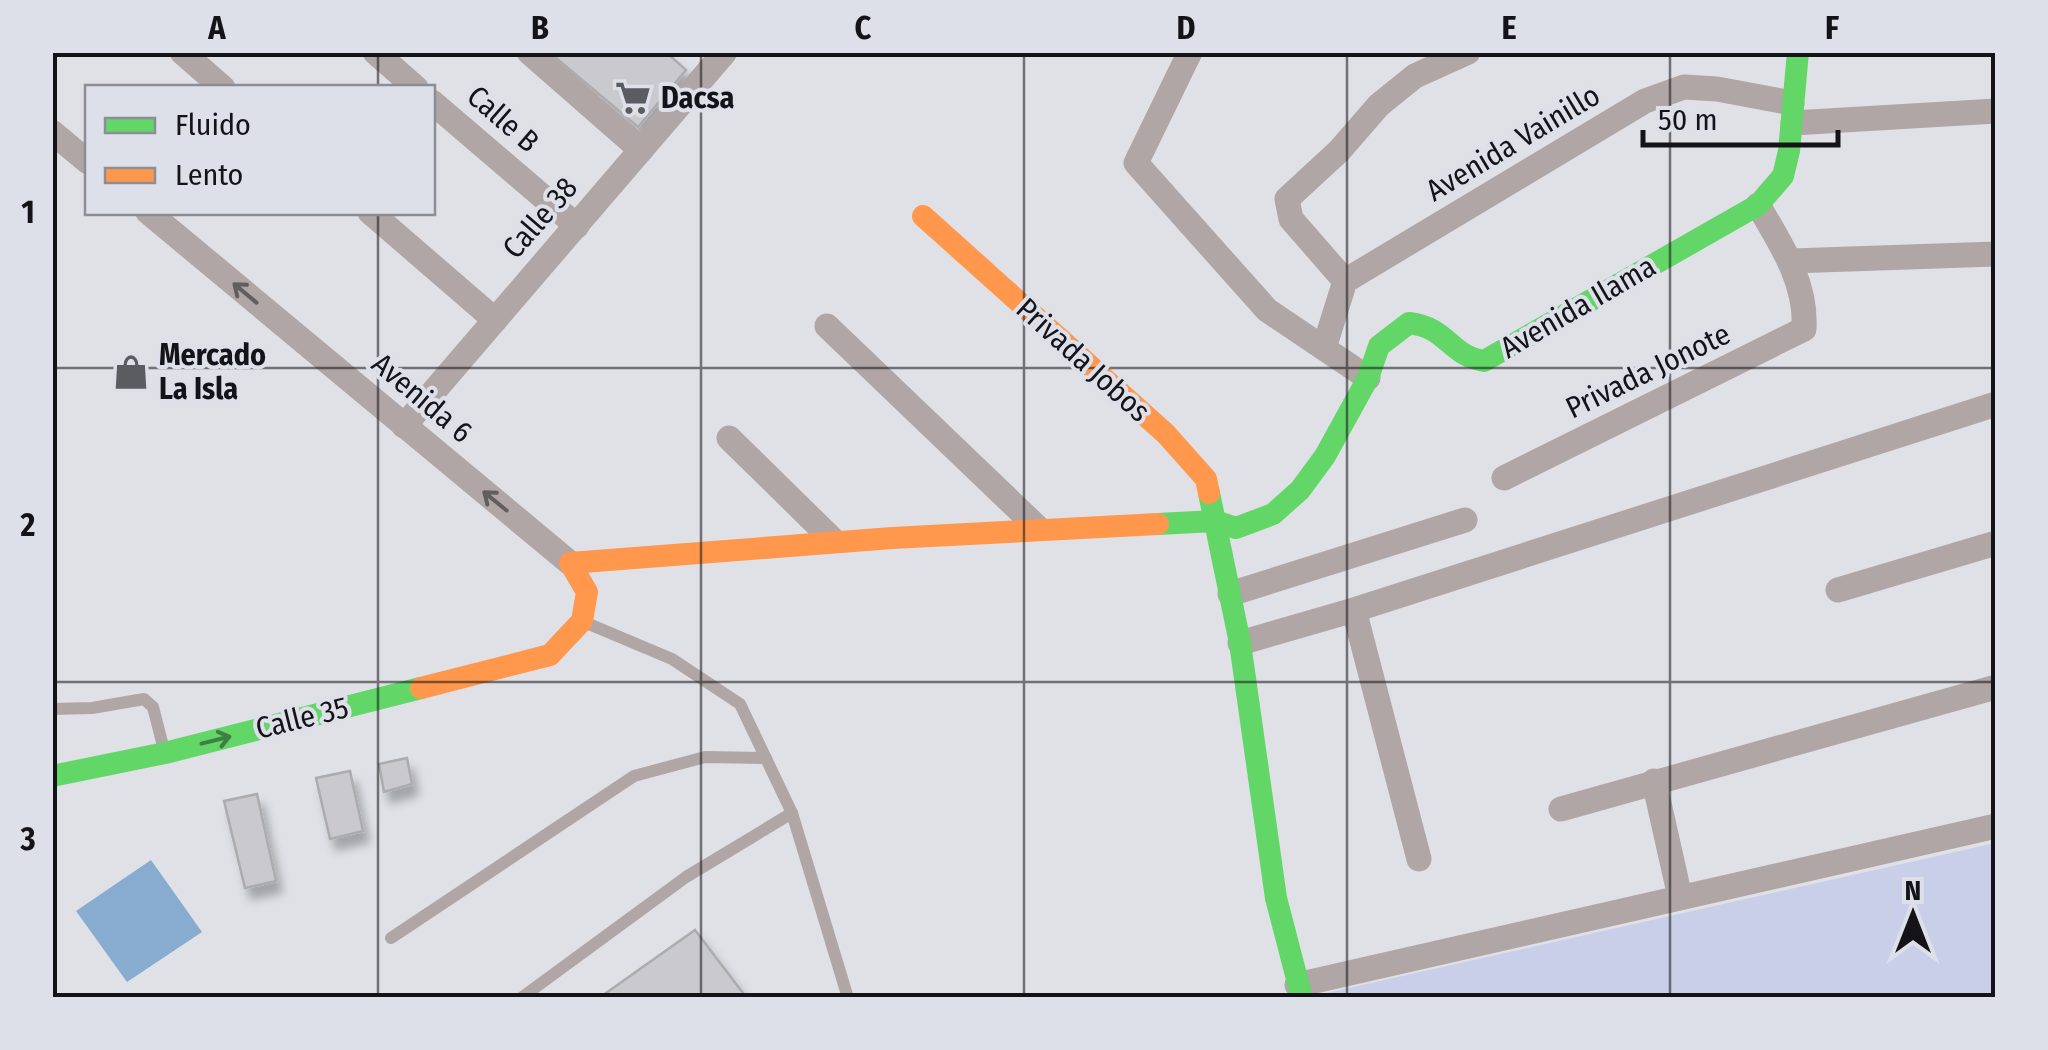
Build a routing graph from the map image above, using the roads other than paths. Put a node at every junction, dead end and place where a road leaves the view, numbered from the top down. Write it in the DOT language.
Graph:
graph roads {
  1 [pos="182,52"];
  2 [pos="375,52"];
  3 [pos="529,52"];
  4 [pos="1468,52"];
  5 [pos="1798,52"];
  6 [pos="1185,54"];
  7 [pos="709,58"];
  8 [pos="220,85"];
  9 [pos="413,85"];
  10 [pos="435,105"];
  11 [pos="1996,112"];
  12 [pos="1792,113"];
  13 [pos="52,132"];
  14 [pos="641,150"];
  15 [pos="85,160"];
  16 [pos="1758,205"];
  17 [pos="152,215"];
  18 [pos="373,215"];
  19 [pos="924,216"];
  20 [pos="576,226"];
  21 [pos="1996,254"];
  22 [pos="1791,262"];
  23 [pos="1345,282"];
  24 [pos="495,320"];
  25 [pos="827,326"];
  26 [pos="1324,348"];
  27 [pos="1368,378"];
  28 [pos="1996,404"];
  29 [pos="404,426"];
  30 [pos="729,438"];
  31 [pos="1504,478"];
  32 [pos="1214,520"];
  33 [pos="1465,520"];
  34 [pos="1038,528"];
  35 [pos="833,540"];
  36 [pos="1996,543"];
  37 [pos="570,562"];
  38 [pos="1838,590"];
  39 [pos="1230,594"];
  40 [pos="1354,610"];
  41 [pos="582,621"];
  42 [pos="1240,643"];
  43 [pos="1996,688"];
  44 [pos="52,709"];
  45 [pos="164,753"];
  46 [pos="766,758"];
  47 [pos="52,776"];
  48 [pos="1654,782"];
  49 [pos="1561,809"];
  50 [pos="792,812"];
  51 [pos="1996,826"];
  52 [pos="1419,860"];
  53 [pos="1680,897"];
  54 [pos="392,938"];
  55 [pos="1300,992"];
  56 [pos="521,998"];
  57 [pos="848,998"];
  1 -- 8 [label="street"];
  2 -- 9 [label="street"];
  3 -- 14 [label="street"];
  4 -- 23 [label="street"];
  5 -- 12 [label="street"];
  6 -- 26 [label="street"];
  7 -- 14 [label="street, Calle 38"];
  10 -- 20 [label="street, Calle B"];
  11 -- 12 [label="street, Avenida Vainillo"];
  12 -- 16 [label="street"];
  12 -- 23 [label="street, Avenida Vainillo"];
  13 -- 15 [label="street"];
  14 -- 20 [label="street, Calle 38"];
  16 -- 22 [label="street"];
  16 -- 27 [label="street, Avenida Ilama"];
  29 -- 17 [label="street, Avenida 6, one-way"];
  18 -- 24 [label="street"];
  19 -- 32 [label="street, Privada Jobos"];
  20 -- 24 [label="street, Calle 38"];
  21 -- 22 [label="street"];
  22 -- 31 [label="street, Privada Jonote"];
  23 -- 26 [label="street"];
  24 -- 29 [label="street, Calle 38"];
  25 -- 34 [label="street"];
  26 -- 27 [label="street"];
  27 -- 32 [label="street"];
  28 -- 40 [label="street"];
  37 -- 29 [label="street, Avenida 6, one-way"];
  30 -- 35 [label="street"];
  32 -- 34 [label="street"];
  32 -- 39 [label="street, Privada Jobos"];
  33 -- 39 [label="street"];
  34 -- 35 [label="street"];
  35 -- 37 [label="street"];
  36 -- 38 [label="street"];
  37 -- 41 [label="street"];
  39 -- 42 [label="street, Privada Jobos"];
  40 -- 42 [label="street"];
  40 -- 52 [label="street"];
  45 -- 41 [label="street, Calle 35, one-way"];
  41 -- 46 [label="lane"];
  42 -- 55 [label="street, Privada Jobos"];
  43 -- 48 [label="street"];
  44 -- 45 [label="lane"];
  45 -- 47 [label="street, Calle 35"];
  46 -- 50 [label="lane"];
  46 -- 54 [label="lane"];
  48 -- 49 [label="street"];
  48 -- 53 [label="street"];
  50 -- 56 [label="lane"];
  50 -- 57 [label="lane"];
  51 -- 53 [label="street"];
  53 -- 55 [label="street"];
}
